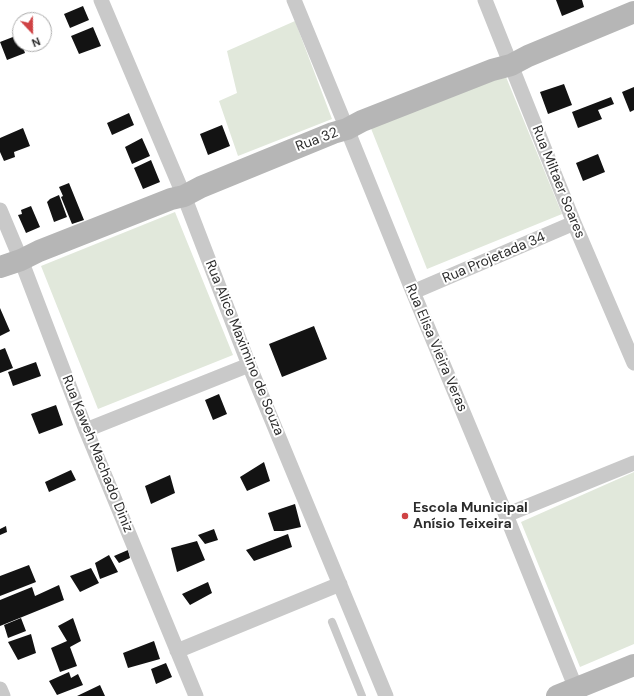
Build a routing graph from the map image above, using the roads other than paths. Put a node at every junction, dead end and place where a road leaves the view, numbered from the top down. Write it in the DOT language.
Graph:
graph roads {
  1 [pos="101,0"];
  2 [pos="294,0"];
  3 [pos="484,0"];
  4 [pos="634,12"];
  5 [pos="511,64"];
  6 [pos="347,129"];
  7 [pos="184,196"];
  8 [pos="0,210"];
  9 [pos="574,223"];
  10 [pos="21,260"];
  11 [pos="0,267"];
  12 [pos="413,292"];
  13 [pos="634,364"];
  14 [pos="249,365"];
  15 [pos="86,430"];
  16 [pos="634,463"];
  17 [pos="506,514"];
  18 [pos="340,584"];
  19 [pos="332,622"];
  20 [pos="177,650"];
  21 [pos="634,665"];
  22 [pos="0,689"];
  23 [pos="571,693"];
  24 [pos="3,696"];
  25 [pos="196,696"];
  26 [pos="362,696"];
  27 [pos="386,696"];
  1 -- 7 [label="street, Rua Alice Maximino de Souza"];
  2 -- 6 [label="street, Rua Elisa Vieira Veras"];
  3 -- 5 [label="street, Rua Miltaer Soares"];
  4 -- 5 [label="main road, Rua 32"];
  5 -- 6 [label="main road, Rua 32"];
  5 -- 9 [label="street, Rua Miltaer Soares"];
  6 -- 7 [label="main road, Rua 32"];
  6 -- 12 [label="street, Rua Elisa Vieira Veras"];
  7 -- 10 [label="main road, Rua 32"];
  7 -- 14 [label="street, Rua Alice Maximino de Souza"];
  8 -- 10 [label="street, Rua Kaweh Machado Diniz"];
  9 -- 12 [label="street, Rua Projetada 34"];
  9 -- 13 [label="street, Rua Miltaer Soares"];
  10 -- 11 [label="main road, Rua 32"];
  10 -- 15 [label="street, Rua Kaweh Machado Diniz"];
  12 -- 17 [label="street, Rua Elisa Vieira Veras"];
  14 -- 15 [label="street"];
  14 -- 18 [label="street, Rua Alice Maximino de Souza"];
  15 -- 20 [label="street, Rua Kaweh Machado Diniz"];
  16 -- 17 [label="street"];
  17 -- 23 [label="street, Rua Elisa Vieira Veras"];
  18 -- 20 [label="street"];
  18 -- 27 [label="street, Rua Alice Maximino de Souza"];
  19 -- 26 [label="lane"];
  20 -- 25 [label="street, Rua Kaweh Machado Diniz"];
  21 -- 23 [label="main road"];
  22 -- 24 [label="street"];
}
